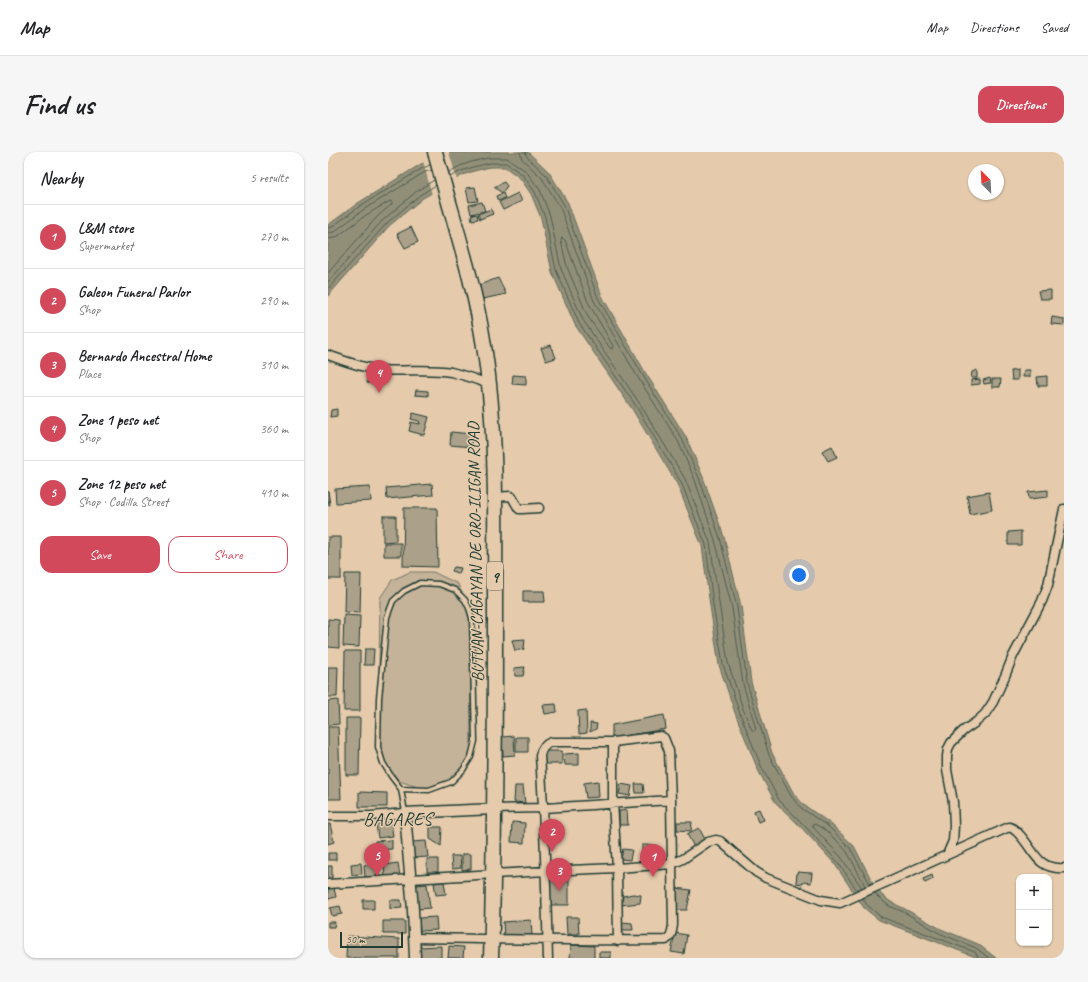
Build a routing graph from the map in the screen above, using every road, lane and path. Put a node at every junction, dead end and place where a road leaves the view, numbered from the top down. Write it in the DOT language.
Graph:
graph roads {
  1 [pos="435,152"];
  2 [pos="328,355"];
  3 [pos="489,384"];
  4 [pos="495,497"];
  5 [pos="539,508"];
  6 [pos="1064,508"];
  7 [pos="613,742"];
  8 [pos="401,789"];
  9 [pos="671,800"];
  10 [pos="613,803"];
  11 [pos="544,808"];
  12 [pos="494,809"];
  13 [pos="405,813"];
  14 [pos="328,816"];
  15 [pos="947,855"];
  16 [pos="672,864"];
  17 [pos="617,868"];
  18 [pos="1064,868"];
  19 [pos="546,871"];
  20 [pos="493,874"];
  21 [pos="411,879"];
  22 [pos="328,884"];
  23 [pos="415,938"];
  24 [pos="492,939"];
  25 [pos="548,940"];
  26 [pos="618,941"];
  27 [pos="415,958"];
  28 [pos="491,958"];
  29 [pos="548,958"];
  1 -- 3 [label="highway, BUTUAN-CAGAYAN DE ORO-ILIGAN ROAD / 9"];
  2 -- 3 [label="street"];
  3 -- 4 [label="highway, BUTUAN-CAGAYAN DE ORO-ILIGAN ROAD / 9"];
  4 -- 5 [label="street"];
  4 -- 12 [label="highway, BUTUAN-CAGAYAN DE ORO-ILIGAN ROAD / 9"];
  6 -- 15 [label="street"];
  7 -- 9 [label="street"];
  7 -- 10 [label="street"];
  7 -- 11 [label="street"];
  8 -- 8 [label="lane"];
  8 -- 13 [label="lane"];
  9 -- 10 [label="street"];
  9 -- 16 [label="street"];
  10 -- 11 [label="street"];
  10 -- 17 [label="street"];
  11 -- 12 [label="street"];
  11 -- 19 [label="street"];
  12 -- 13 [label="street"];
  12 -- 20 [label="highway, BUTUAN-CAGAYAN DE ORO-ILIGAN ROAD / 9"];
  13 -- 14 [label="street"];
  13 -- 21 [label="street"];
  15 -- 16 [label="street"];
  15 -- 18 [label="street"];
  16 -- 17 [label="street"];
  16 -- 26 [label="street"];
  17 -- 19 [label="street"];
  17 -- 26 [label="street"];
  19 -- 20 [label="street"];
  19 -- 25 [label="street"];
  20 -- 21 [label="street"];
  20 -- 24 [label="highway, BUTUAN-CAGAYAN DE ORO-ILIGAN ROAD / 9"];
  21 -- 22 [label="street"];
  21 -- 23 [label="street"];
  23 -- 24 [label="street"];
  23 -- 27 [label="street"];
  24 -- 25 [label="street"];
  24 -- 28 [label="highway, BUTUAN-CAGAYAN DE ORO-ILIGAN ROAD / 9"];
  25 -- 26 [label="street"];
  25 -- 29 [label="street"];
}
